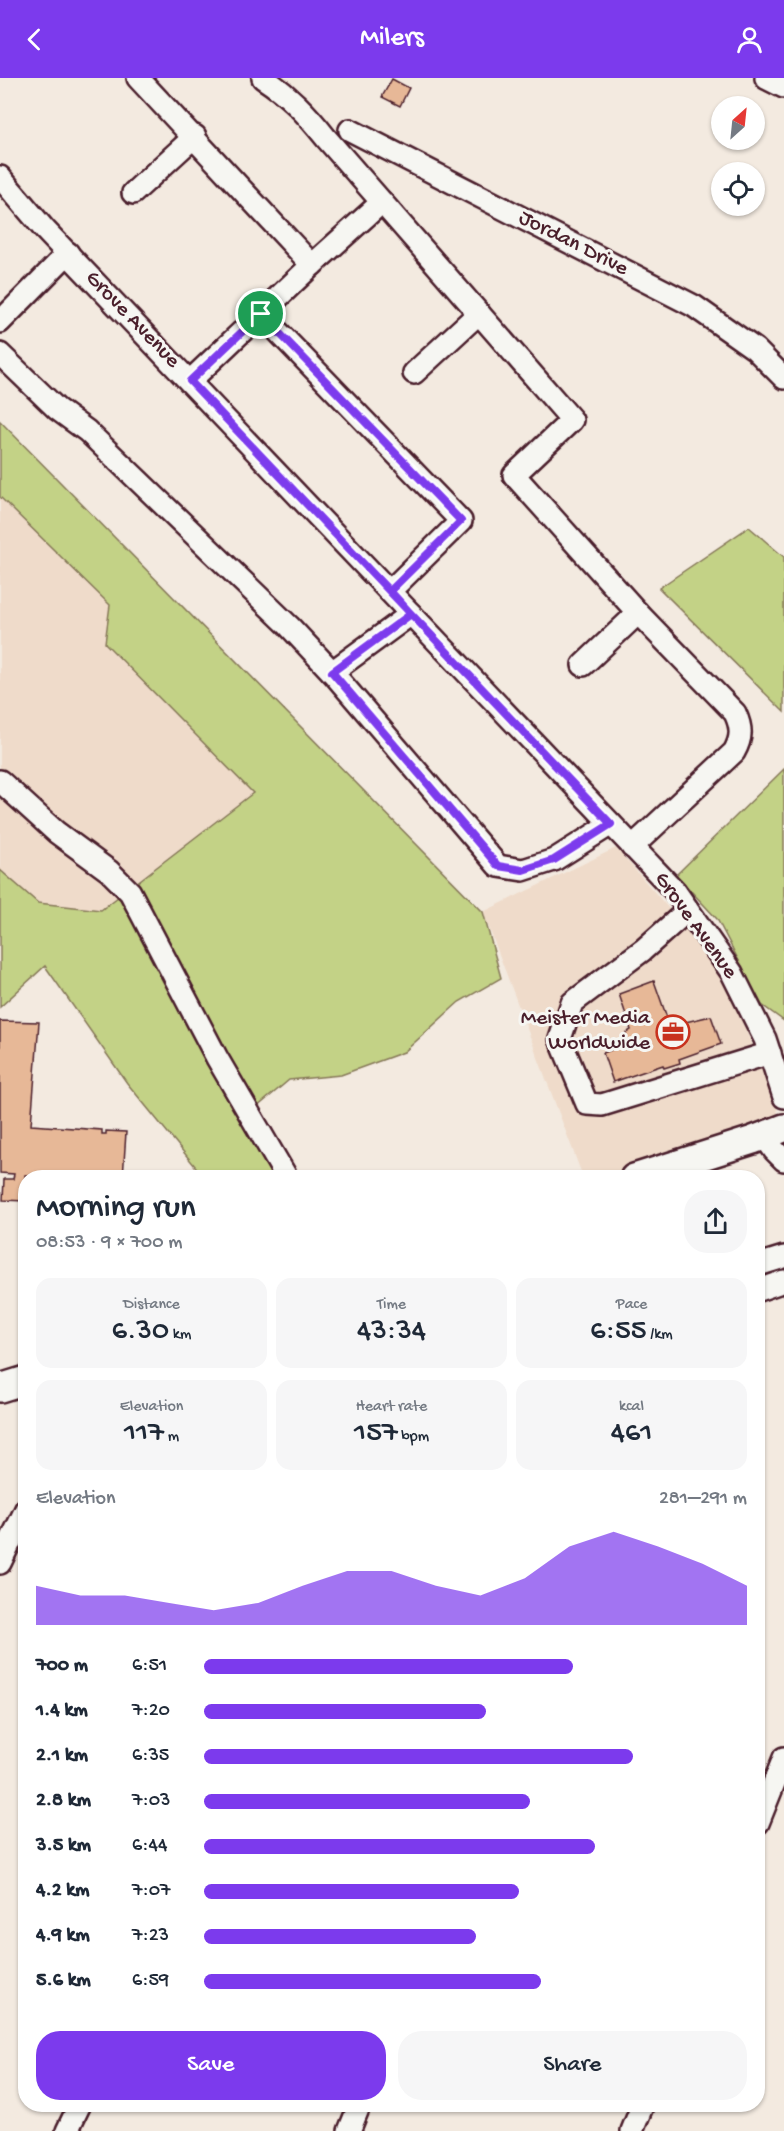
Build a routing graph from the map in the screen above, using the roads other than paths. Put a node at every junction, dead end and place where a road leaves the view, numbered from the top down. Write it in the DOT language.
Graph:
graph roads {
  1 [pos="138,78"];
  2 [pos="263,78"];
  3 [pos="766,78"];
  4 [pos="784,87"];
  5 [pos="350,130"];
  6 [pos="195,136"];
  7 [pos="0,177"];
  8 [pos="133,193"];
  9 [pos="382,202"];
  10 [pos="68,253"];
  11 [pos="312,265"];
  12 [pos="479,313"];
  13 [pos="261,314"];
  14 [pos="0,322"];
  15 [pos="0,354"];
  16 [pos="414,373"];
  17 [pos="784,378"];
  18 [pos="190,381"];
  19 [pos="390,591"];
  20 [pos="638,612"];
  21 [pos="411,614"];
  22 [pos="583,665"];
  23 [pos="332,672"];
  24 [pos="0,781"];
  25 [pos="611,824"];
  26 [pos="632,847"];
  27 [pos="688,910"];
  28 [pos="770,1053"];
  29 [pos="784,1097"];
  30 [pos="774,1132"];
  31 [pos="784,1160"];
  32 [pos="282,1170"];
  33 [pos="671,1170"];
  34 [pos="784,1257"];
  35 [pos="765,1263"];
  36 [pos="784,1281"];
  37 [pos="765,1288"];
  38 [pos="18,1382"];
  39 [pos="0,1388"];
  40 [pos="18,1526"];
  41 [pos="0,1563"];
  42 [pos="784,1758"];
  43 [pos="765,1806"];
  44 [pos="76,2112"];
  45 [pos="357,2112"];
  46 [pos="640,2112"];
  47 [pos="67,2131"];
  48 [pos="349,2131"];
  49 [pos="632,2131"];
  1 -- 6 [label="street"];
  2 -- 9 [label="street"];
  3 -- 4 [label="street"];
  5 -- 17 [label="street, Jordan Drive"];
  6 -- 8 [label="street"];
  6 -- 11 [label="street"];
  7 -- 10 [label="street, Grove Avenue"];
  9 -- 11 [label="street"];
  9 -- 12 [label="street"];
  10 -- 14 [label="street"];
  10 -- 18 [label="street, Grove Avenue"];
  11 -- 13 [label="street"];
  12 -- 16 [label="street"];
  12 -- 20 [label="street"];
  13 -- 18 [label="street"];
  13 -- 19 [label="street"];
  15 -- 23 [label="street"];
  18 -- 19 [label="street, Grove Avenue"];
  19 -- 21 [label="street, Grove Avenue"];
  20 -- 22 [label="street"];
  20 -- 26 [label="street"];
  21 -- 23 [label="street"];
  21 -- 25 [label="street, Grove Avenue"];
  23 -- 25 [label="street"];
  24 -- 32 [label="street"];
  25 -- 26 [label="street, Grove Avenue"];
  26 -- 27 [label="street, Grove Avenue"];
  27 -- 28 [label="street, Grove Avenue"];
  27 -- 28 [label="street"];
  28 -- 29 [label="street, Grove Avenue"];
  30 -- 31 [label="street"];
  30 -- 33 [label="main road"];
  34 -- 35 [label="street"];
  36 -- 37 [label="street"];
  38 -- 39 [label="main road"];
  40 -- 41 [label="street"];
  42 -- 43 [label="street"];
  44 -- 47 [label="street"];
  45 -- 48 [label="street"];
  46 -- 49 [label="street"];
}
